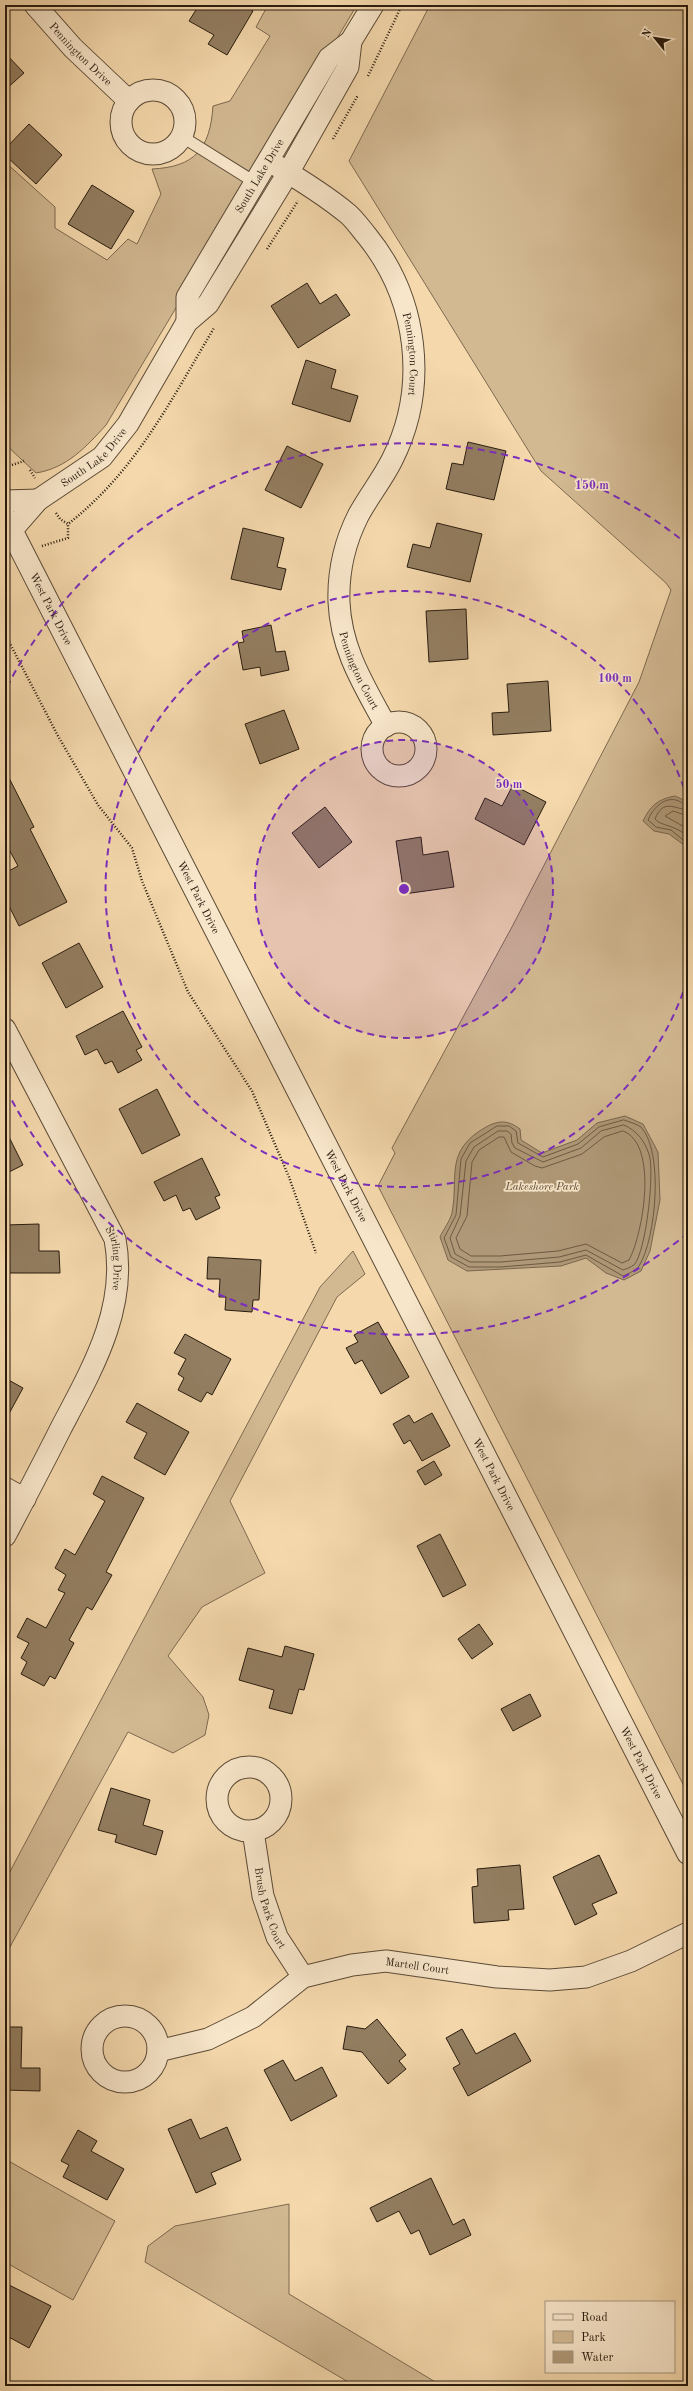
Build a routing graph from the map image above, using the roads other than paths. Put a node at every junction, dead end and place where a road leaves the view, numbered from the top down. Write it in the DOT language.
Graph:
graph roads {
  1 [pos="35,5"];
  2 [pos="373,5"];
  3 [pos="352,41"];
  4 [pos="129,101"];
  5 [pos="181,136"];
  6 [pos="269,161"];
  7 [pos="288,172"];
  8 [pos="256,183"];
  9 [pos="187,322"];
  10 [pos="38,500"];
  11 [pos="5,501"];
  12 [pos="7,528"];
  13 [pos="386,726"];
  14 [pos="5,1029"];
  15 [pos="5,1488"];
  16 [pos="25,1499"];
  17 [pos="5,1536"];
  18 [pos="253,1831"];
  19 [pos="688,1853"];
  20 [pos="688,1933"];
  21 [pos="303,1977"];
  22 [pos="158,2050"];
  1 -- 4 [label="street, Pennington Drive"];
  2 -- 3 [label="street, South Lake Drive"];
  3 -- 6 [label="street, South Lake Drive"];
  3 -- 7 [label="street, South Lake Drive"];
  4 -- 5 [label="street"];
  4 -- 5 [label="street"];
  5 -- 8 [label="lane"];
  6 -- 7 [label="street, Pennington Court"];
  6 -- 8 [label="street, South Lake Drive"];
  7 -- 9 [label="street, South Lake Drive"];
  7 -- 13 [label="street, Pennington Court"];
  8 -- 9 [label="street, South Lake Drive"];
  9 -- 10 [label="street, South Lake Drive"];
  10 -- 11 [label="street"];
  10 -- 12 [label="street, South Lake Drive"];
  12 -- 19 [label="street, West Park Drive"];
  14 -- 16 [label="street, Stirling Drive"];
  15 -- 16 [label="street"];
  16 -- 17 [label="street, Stirling Drive"];
  18 -- 21 [label="street, Brush Park Court"];
  20 -- 21 [label="street, Martell Court"];
  21 -- 22 [label="street, Martell Court"];
}
